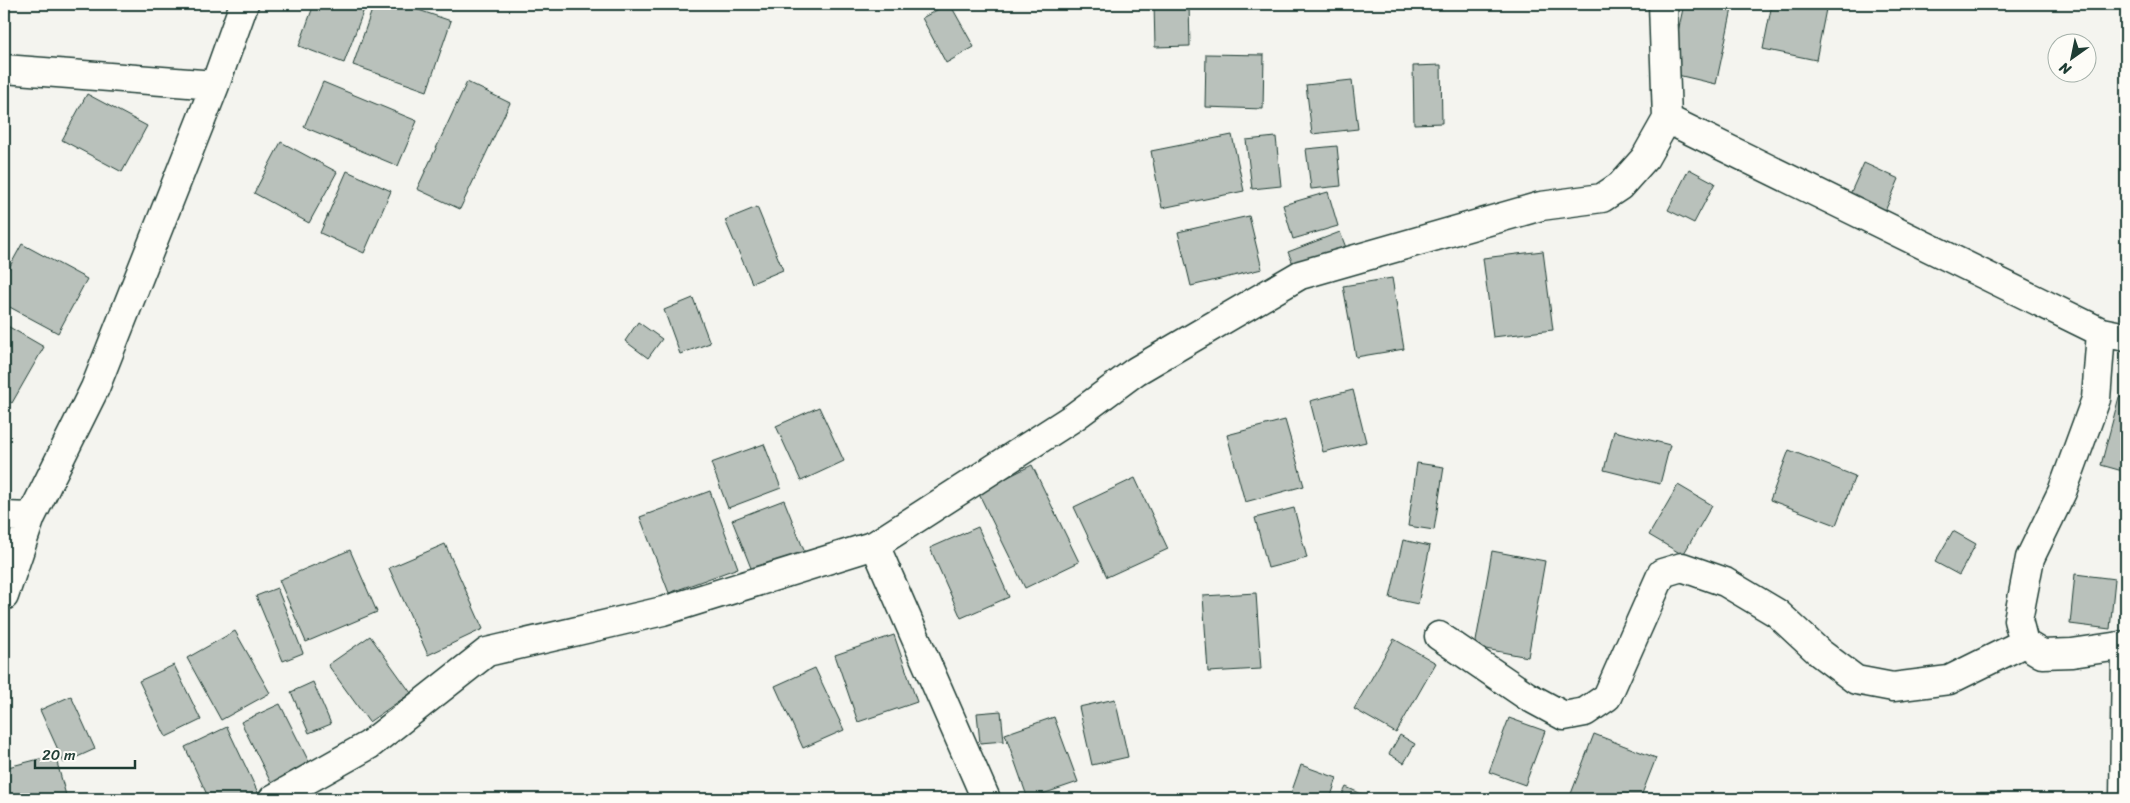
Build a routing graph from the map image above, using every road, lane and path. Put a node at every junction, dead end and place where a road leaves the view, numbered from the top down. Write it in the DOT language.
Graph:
graph roads {
  1 [pos="244,4"];
  2 [pos="1663,4"];
  3 [pos="4,69"];
  4 [pos="215,85"];
  5 [pos="1668,119"];
  6 [pos="2114,334"];
  7 [pos="4,516"];
  8 [pos="31,517"];
  9 [pos="875,546"];
  10 [pos="4,596"];
  11 [pos="1439,636"];
  12 [pos="2024,643"];
  13 [pos="2126,645"];
  14 [pos="2126,654"];
  15 [pos="273,799"];
  16 [pos="986,799"];
  17 [pos="2124,799"];
  1 -- 4 [label="street"];
  2 -- 5 [label="street"];
  3 -- 4 [label="street"];
  4 -- 8 [label="street"];
  5 -- 6 [label="street"];
  5 -- 9 [label="street"];
  6 -- 12 [label="street"];
  7 -- 8 [label="street"];
  8 -- 10 [label="street"];
  9 -- 15 [label="street"];
  9 -- 16 [label="street"];
  11 -- 12 [label="street"];
  12 -- 13 [label="street"];
  14 -- 17 [label="street"];
}
